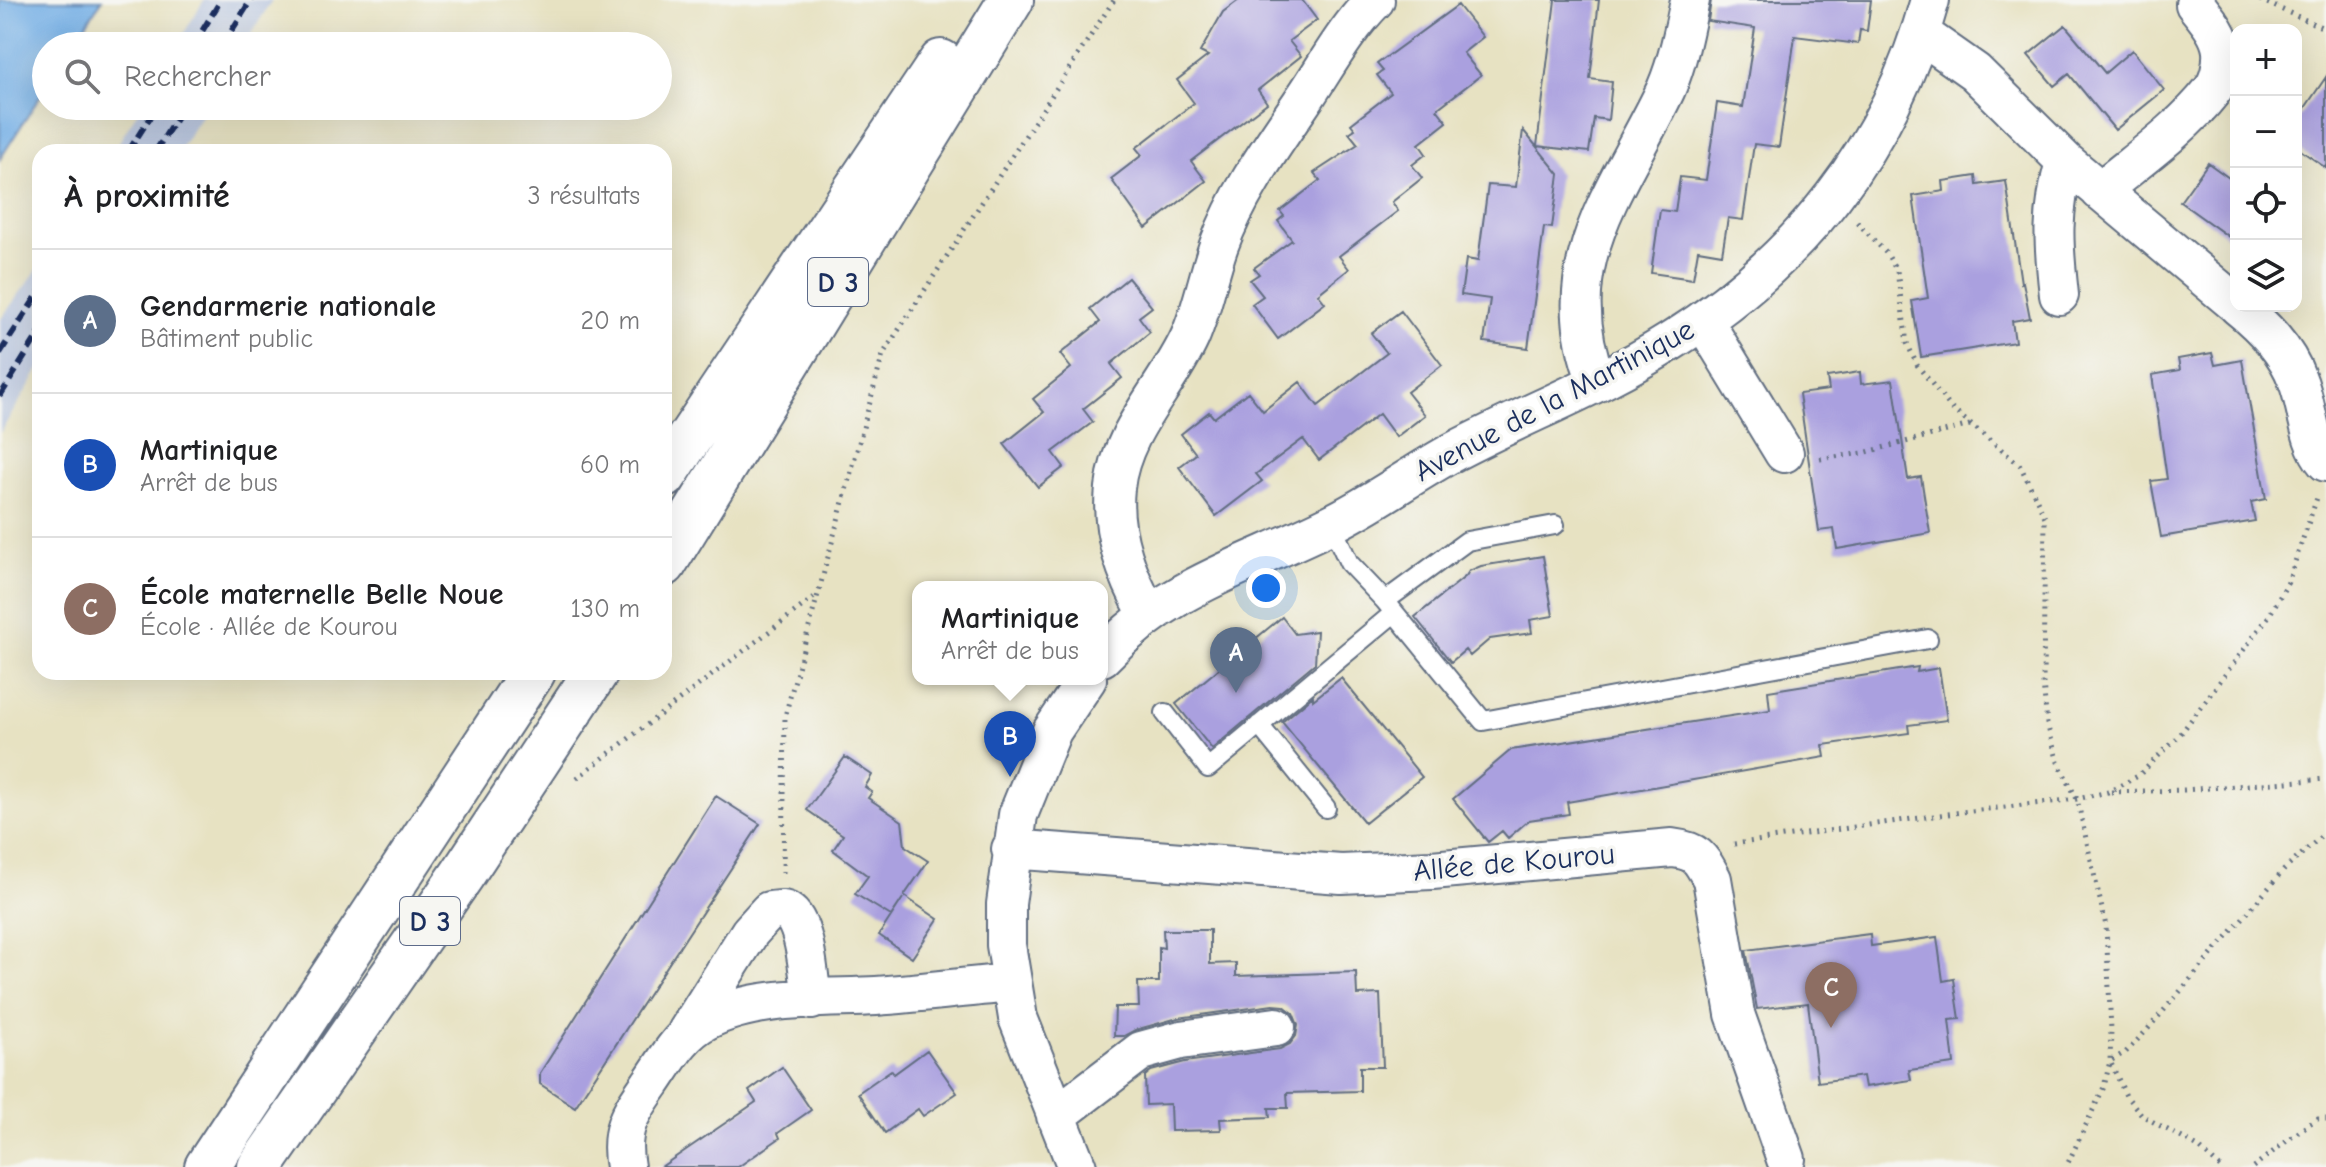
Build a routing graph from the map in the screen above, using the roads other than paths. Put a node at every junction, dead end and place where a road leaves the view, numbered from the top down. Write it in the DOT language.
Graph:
graph roads {
  1 [pos="982,0"];
  2 [pos="1011,0"];
  3 [pos="1375,0"];
  4 [pos="1690,0"];
  5 [pos="2195,4"];
  6 [pos="1926,17"];
  7 [pos="2065,161"];
  8 [pos="2100,191"];
  9 [pos="2059,295"];
  10 [pos="2230,299"];
  11 [pos="2246,312"];
  12 [pos="1703,320"];
  13 [pos="1597,381"];
  14 [pos="1784,453"];
  15 [pos="672,464"];
  16 [pos="2323,475"];
  17 [pos="1331,524"];
  18 [pos="1555,525"];
  19 [pos="672,551"];
  20 [pos="1389,607"];
  21 [pos="1148,614"];
  22 [pos="1928,639"];
  23 [pos="1108,651"];
  24 [pos="528,680"];
  25 [pos="591,680"];
  26 [pos="1083,685"];
  27 [pos="1165,713"];
  28 [pos="1259,725"];
  29 [pos="1326,808"];
  30 [pos="1011,849"];
  31 [pos="1011,983"];
  32 [pos="812,1000"];
  33 [pos="1276,1027"];
  34 [pos="686,1034"];
  35 [pos="1056,1116"];
  36 [pos="1786,1159"];
  37 [pos="207,1167"];
  38 [pos="260,1167"];
  39 [pos="625,1167"];
  40 [pos="1077,1167"];
  1 -- 15 [label="main road, D 3"];
  2 -- 19 [label="main road, D 3"];
  3 -- 21 [label="street"];
  4 -- 13 [label="street"];
  5 -- 8 [label="street"];
  6 -- 7 [label="street"];
  6 -- 12 [label="street, Avenue de la Martinique"];
  7 -- 8 [label="street"];
  7 -- 9 [label="street"];
  8 -- 10 [label="street"];
  11 -- 16 [label="street"];
  12 -- 13 [label="street, Avenue de la Martinique"];
  12 -- 14 [label="street"];
  13 -- 17 [label="street, Avenue de la Martinique"];
  17 -- 20 [label="lane"];
  17 -- 21 [label="street, Avenue de la Martinique"];
  18 -- 20 [label="lane"];
  20 -- 22 [label="lane"];
  20 -- 28 [label="lane"];
  21 -- 23 [label="street, Avenue de la Martinique"];
  24 -- 37 [label="main road, D 3"];
  25 -- 38 [label="main road, D 3"];
  26 -- 30 [label="street"];
  27 -- 28 [label="lane"];
  28 -- 29 [label="lane"];
  30 -- 31 [label="street"];
  30 -- 36 [label="street, Allée de Kourou"];
  31 -- 32 [label="street"];
  31 -- 35 [label="street"];
  32 -- 34 [label="street"];
  32 -- 34 [label="street"];
  33 -- 35 [label="street"];
  34 -- 39 [label="street"];
  35 -- 40 [label="street"];
}
